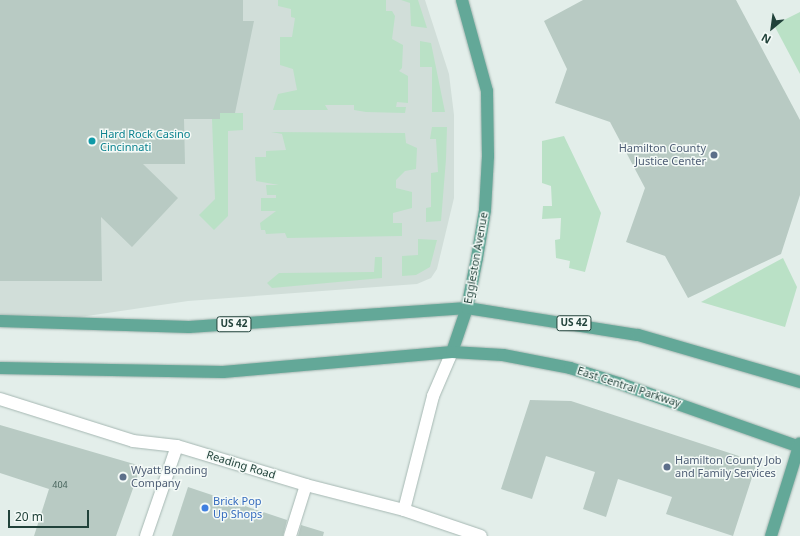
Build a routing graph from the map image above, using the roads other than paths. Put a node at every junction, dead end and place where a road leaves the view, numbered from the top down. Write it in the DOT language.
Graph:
graph roads {
  1 [pos="462,0"];
  2 [pos="468,308"];
  3 [pos="0,321"];
  4 [pos="452,352"];
  5 [pos="0,368"];
  6 [pos="800,382"];
  7 [pos="0,399"];
  8 [pos="800,445"];
  9 [pos="177,446"];
  10 [pos="306,485"];
  11 [pos="404,510"];
  12 [pos="146,536"];
  13 [pos="290,536"];
  14 [pos="481,536"];
  15 [pos="771,536"];
  1 -- 2 [label="main road, Eggleston Avenue"];
  2 -- 3 [label="main road, US 42"];
  2 -- 4 [label="main road, Eggleston Avenue"];
  2 -- 6 [label="main road, US 42"];
  4 -- 5 [label="main road"];
  4 -- 8 [label="main road, East Central Parkway"];
  4 -- 11 [label="street, Eggleston Avenue"];
  7 -- 9 [label="street, Reading Road"];
  8 -- 15 [label="main road"];
  9 -- 10 [label="street, Reading Road"];
  9 -- 12 [label="street"];
  10 -- 11 [label="street, Reading Road"];
  10 -- 13 [label="street"];
  11 -- 14 [label="street, Reading Road"];
}
